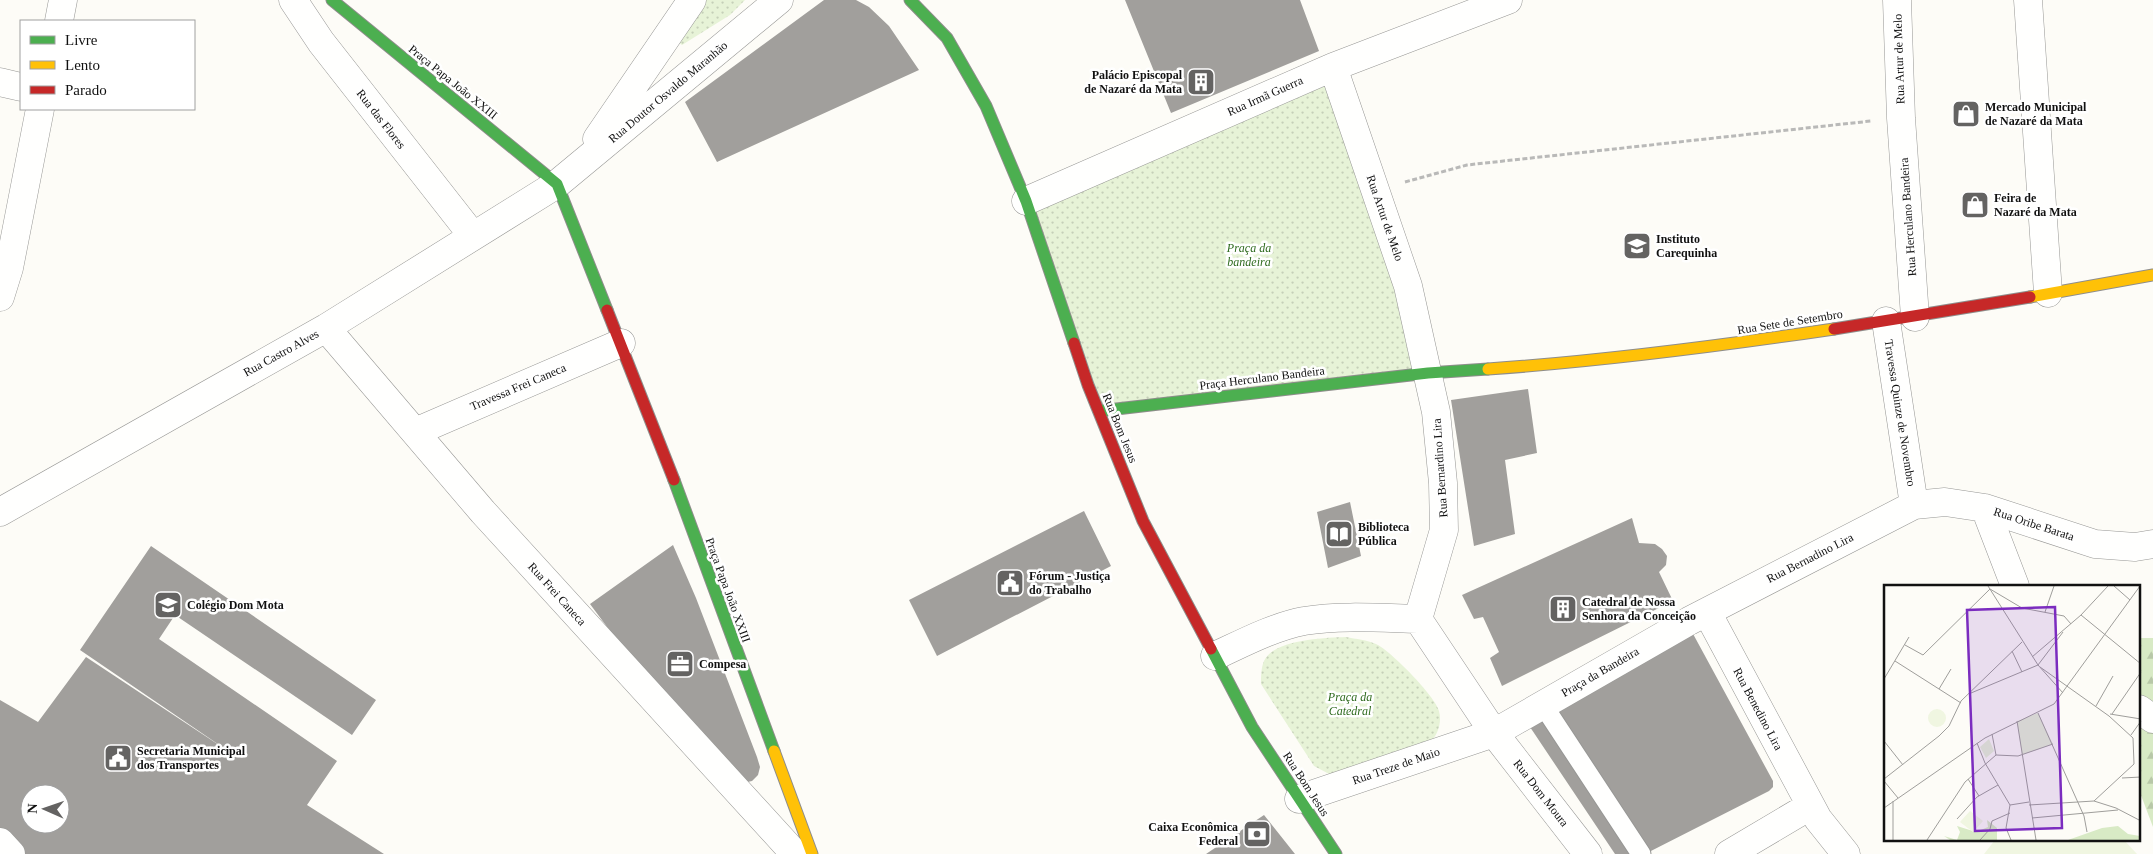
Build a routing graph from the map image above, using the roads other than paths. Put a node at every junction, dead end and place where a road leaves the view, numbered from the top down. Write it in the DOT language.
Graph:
graph roads {
  1 [pos="63,0"];
  2 [pos="293,0"];
  3 [pos="332,0"];
  4 [pos="692,0"];
  5 [pos="779,0"];
  6 [pos="910,0"];
  7 [pos="1508,0"];
  8 [pos="1897,0"];
  9 [pos="2028,0"];
  10 [pos="59,20"];
  11 [pos="1333,66"];
  12 [pos="0,82"];
  13 [pos="20,87"];
  14 [pos="40,110"];
  15 [pos="1901,118"];
  16 [pos="579,166"];
  17 [pos="557,184"];
  18 [pos="1026,201"];
  19 [pos="474,236"];
  20 [pos="2153,275"];
  21 [pos="2048,293"];
  22 [pos="0,297"];
  23 [pos="1915,317"];
  24 [pos="1886,321"];
  25 [pos="326,328"];
  26 [pos="619,340"];
  27 [pos="1428,373"];
  28 [pos="1099,411"];
  29 [pos="415,432"];
  30 [pos="1914,505"];
  31 [pos="1985,508"];
  32 [pos="0,512"];
  33 [pos="2153,544"];
  34 [pos="2015,585"];
  35 [pos="1707,612"];
  36 [pos="1418,619"];
  37 [pos="1215,656"];
  38 [pos="1543,705"];
  39 [pos="2140,710"];
  40 [pos="2153,719"];
  41 [pos="1494,733"];
  42 [pos="1298,799"];
  43 [pos="1810,806"];
  44 [pos="0,842"];
  45 [pos="12,854"];
  46 [pos="795,854"];
  47 [pos="812,854"];
  48 [pos="1336,854"];
  49 [pos="1588,854"];
  50 [pos="1641,854"];
  51 [pos="1730,854"];
  52 [pos="1846,854"];
  1 -- 10 [label="street"];
  2 -- 19 [label="street, Rua das Flores"];
  3 -- 17 [label="street, Praça Papa João XXIII"];
  4 -- 16 [label="street"];
  5 -- 16 [label="street, Rua Doutor Osvaldo Maranhão"];
  6 -- 18 [label="street, Rua Bom Jesus"];
  7 -- 11 [label="street, Rua Irmã Guerra"];
  8 -- 15 [label="street, Rua Artur de Melo"];
  9 -- 21 [label="street"];
  11 -- 18 [label="street, Rua Irmã Guerra"];
  11 -- 27 [label="street, Rua Artur de Melo"];
  12 -- 13 [label="street"];
  14 -- 22 [label="street"];
  15 -- 23 [label="street, Rua Herculano Bandeira"];
  16 -- 17 [label="street, Rua Doutor Osvaldo Maranhão"];
  17 -- 19 [label="street, Rua Castro Alves"];
  17 -- 26 [label="street, Praça Papa João XXIII"];
  18 -- 28 [label="street, Rua Bom Jesus"];
  19 -- 25 [label="street, Rua Castro Alves"];
  20 -- 21 [label="street, Rua Sete de Setembro"];
  21 -- 23 [label="street, Rua Sete de Setembro"];
  23 -- 24 [label="street, Rua Sete de Setembro"];
  24 -- 27 [label="street, Rua Sete de Setembro"];
  24 -- 30 [label="street, Travessa Quinze de Novembro"];
  25 -- 29 [label="street, Rua Frei Caneca"];
  25 -- 32 [label="street, Rua Castro Alves"];
  26 -- 29 [label="street, Travessa Frei Caneca"];
  26 -- 47 [label="street, Praça Papa João XXIII"];
  27 -- 28 [label="street, Praça Herculano Bandeira"];
  27 -- 36 [label="street, Rua Bernardino Lira"];
  28 -- 37 [label="street, Rua Bom Jesus"];
  29 -- 46 [label="street, Rua Frei Caneca"];
  30 -- 31 [label="street, Rua Oribe Barata"];
  30 -- 35 [label="street, Rua Bernadino Lira"];
  31 -- 33 [label="street, Rua Oribe Barata"];
  31 -- 34 [label="street"];
  35 -- 38 [label="street, Praça da Bandeira"];
  35 -- 43 [label="street, Rua Benedino Lira"];
  36 -- 37 [label="street"];
  36 -- 41 [label="street, Rua Dom Moura"];
  37 -- 42 [label="street, Rua Bom Jesus"];
  38 -- 41 [label="street, Praça da Bandeira"];
  38 -- 50 [label="lane"];
  39 -- 40 [label="street"];
  41 -- 42 [label="street, Rua Treze de Maio"];
  41 -- 49 [label="street, Rua Dom Moura"];
  42 -- 48 [label="street, Rua Bom Jesus"];
  43 -- 51 [label="street"];
  43 -- 52 [label="street"];
  44 -- 45 [label="street"];
}
